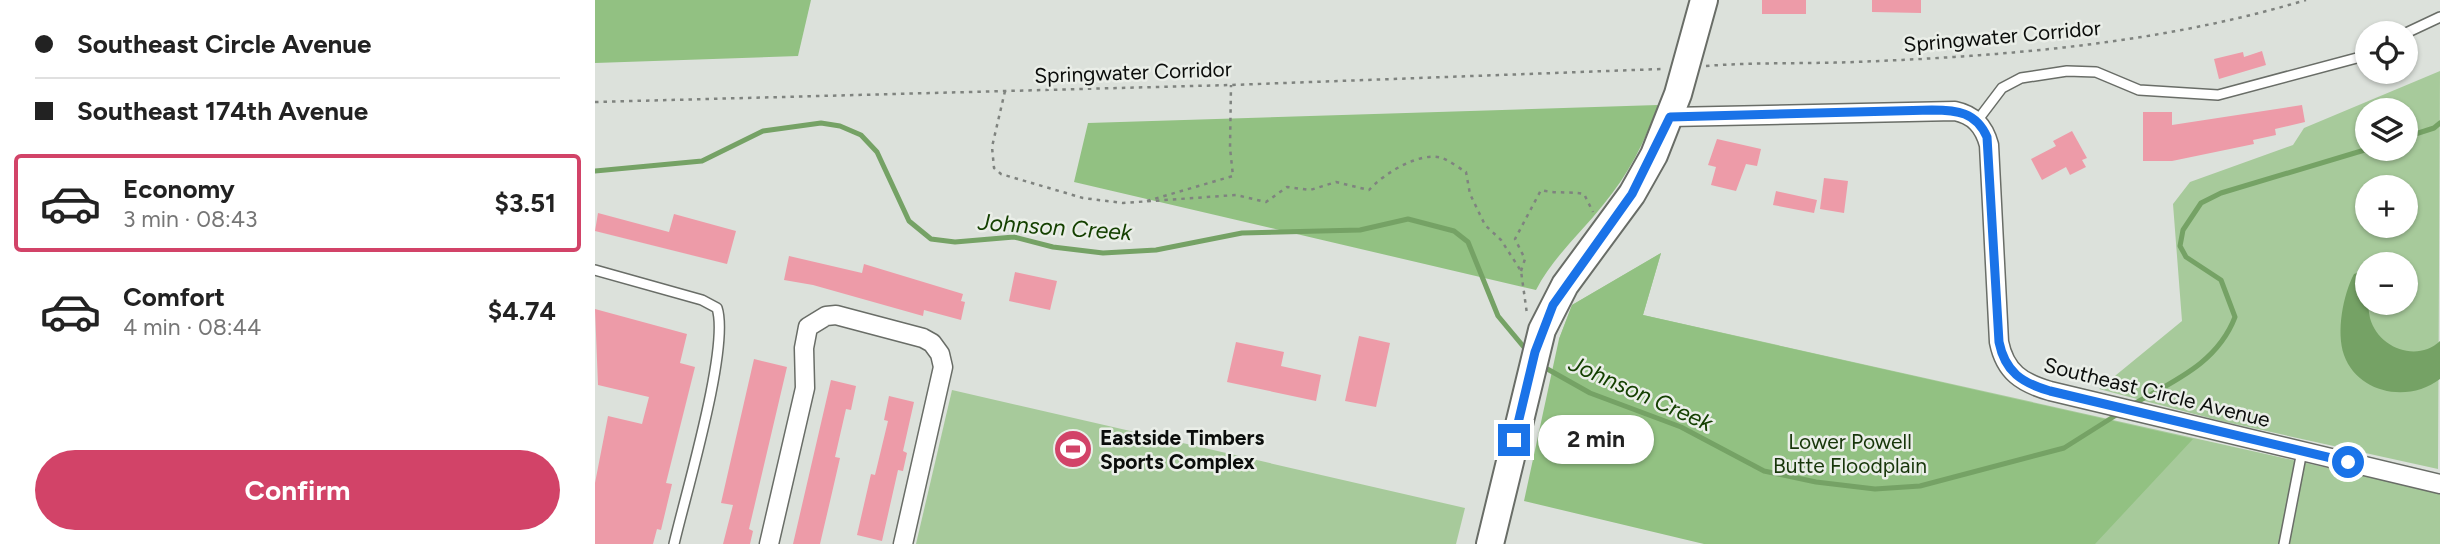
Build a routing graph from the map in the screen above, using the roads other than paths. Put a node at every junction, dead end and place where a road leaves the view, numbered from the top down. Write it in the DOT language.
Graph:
graph roads {
  1 [pos="1704,0"];
  2 [pos="2440,17"];
  3 [pos="2418,27"];
  4 [pos="2355,58"];
  5 [pos="1670,117"];
  6 [pos="1977,121"];
  7 [pos="595,270"];
  8 [pos="2302,451"];
  9 [pos="2440,484"];
  10 [pos="674,544"];
  11 [pos="769,544"];
  12 [pos="903,544"];
  13 [pos="1490,544"];
  14 [pos="2284,544"];
  1 -- 5 [label="main road"];
  2 -- 3 [label="lane"];
  4 -- 6 [label="lane"];
  5 -- 6 [label="street"];
  5 -- 13 [label="main road"];
  6 -- 8 [label="street, Southeast Circle Avenue"];
  7 -- 10 [label="lane"];
  8 -- 9 [label="street, Southeast Circle Avenue"];
  8 -- 14 [label="lane"];
  11 -- 12 [label="street"];
}
